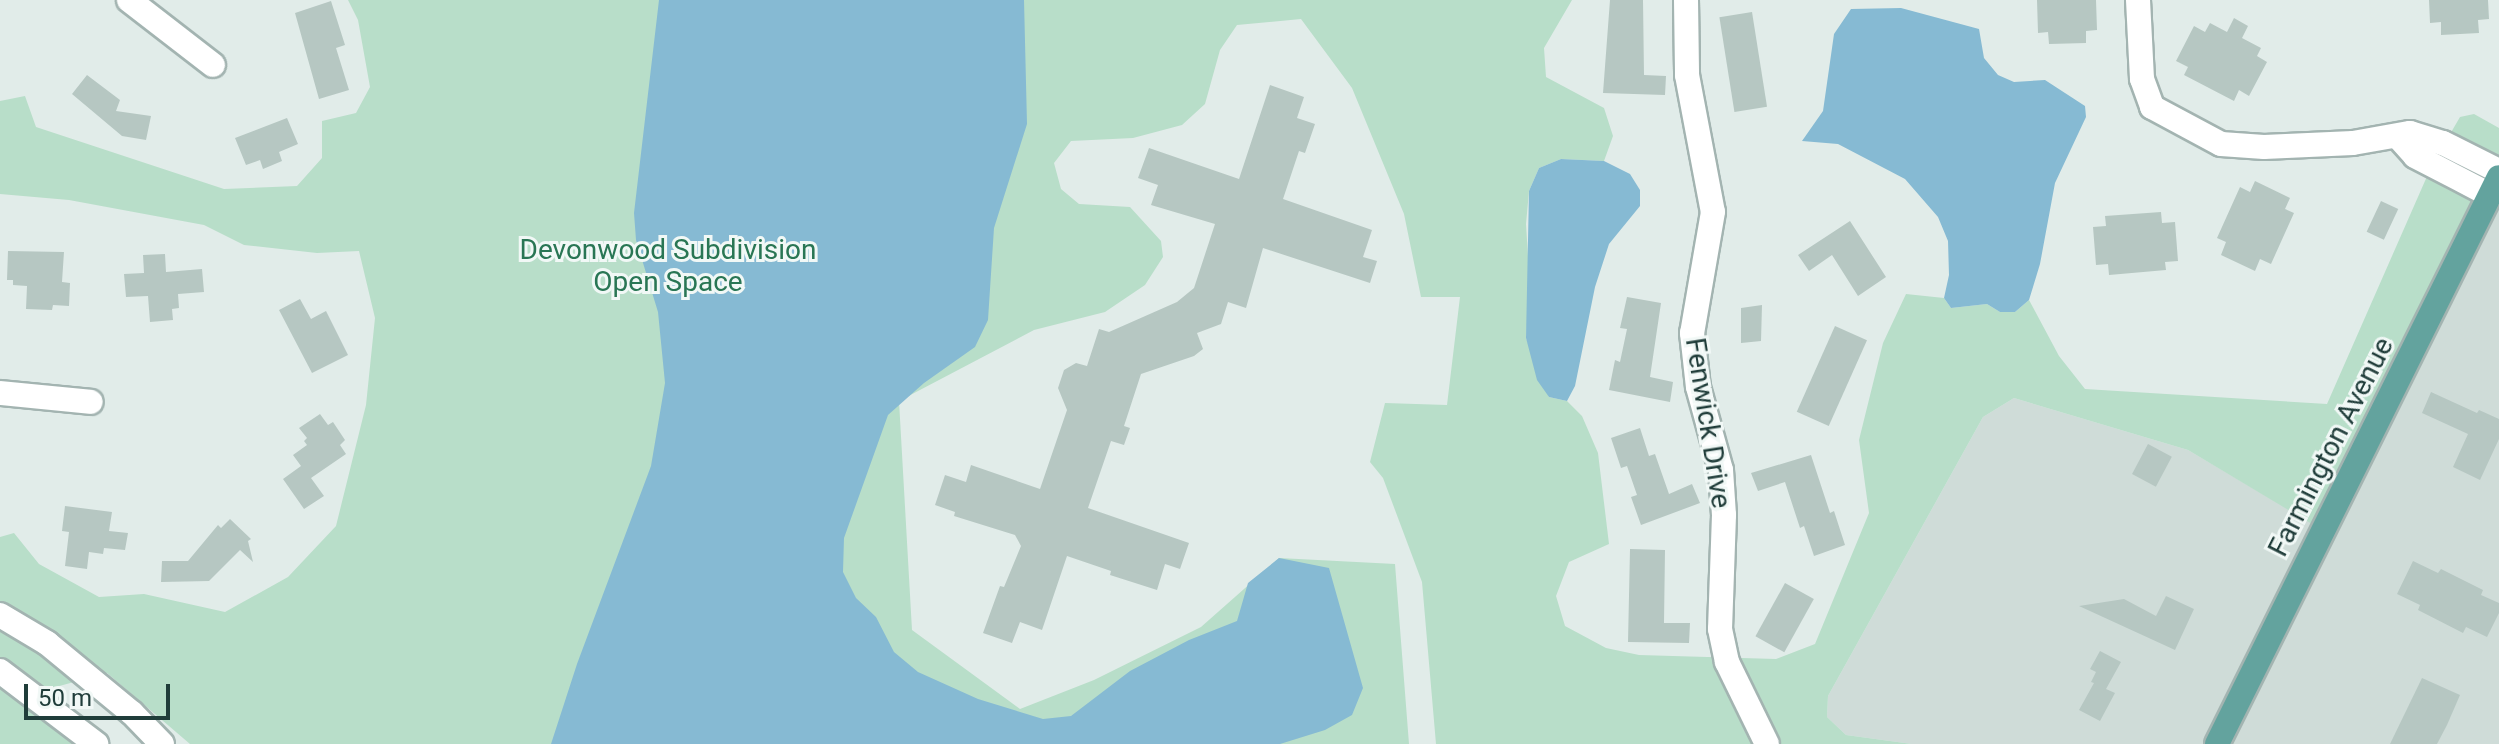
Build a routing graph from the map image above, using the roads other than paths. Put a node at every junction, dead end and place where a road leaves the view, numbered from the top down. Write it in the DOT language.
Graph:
graph roads {
  1 [pos="129,0"];
  2 [pos="1686,0"];
  3 [pos="2138,0"];
  4 [pos="213,65"];
  5 [pos="2496,181"];
  6 [pos="0,393"];
  7 [pos="91,402"];
  8 [pos="0,615"];
  9 [pos="0,671"];
  10 [pos="96,744"];
  11 [pos="162,744"];
  12 [pos="1767,744"];
  13 [pos="2217,744"];
  1 -- 4 [label="street"];
  2 -- 12 [label="street, Fenwick Drive"];
  3 -- 5 [label="street"];
  5 -- 13 [label="main road, Farmington Avenue"];
  6 -- 7 [label="street"];
  8 -- 11 [label="street"];
  9 -- 10 [label="street"];
}
